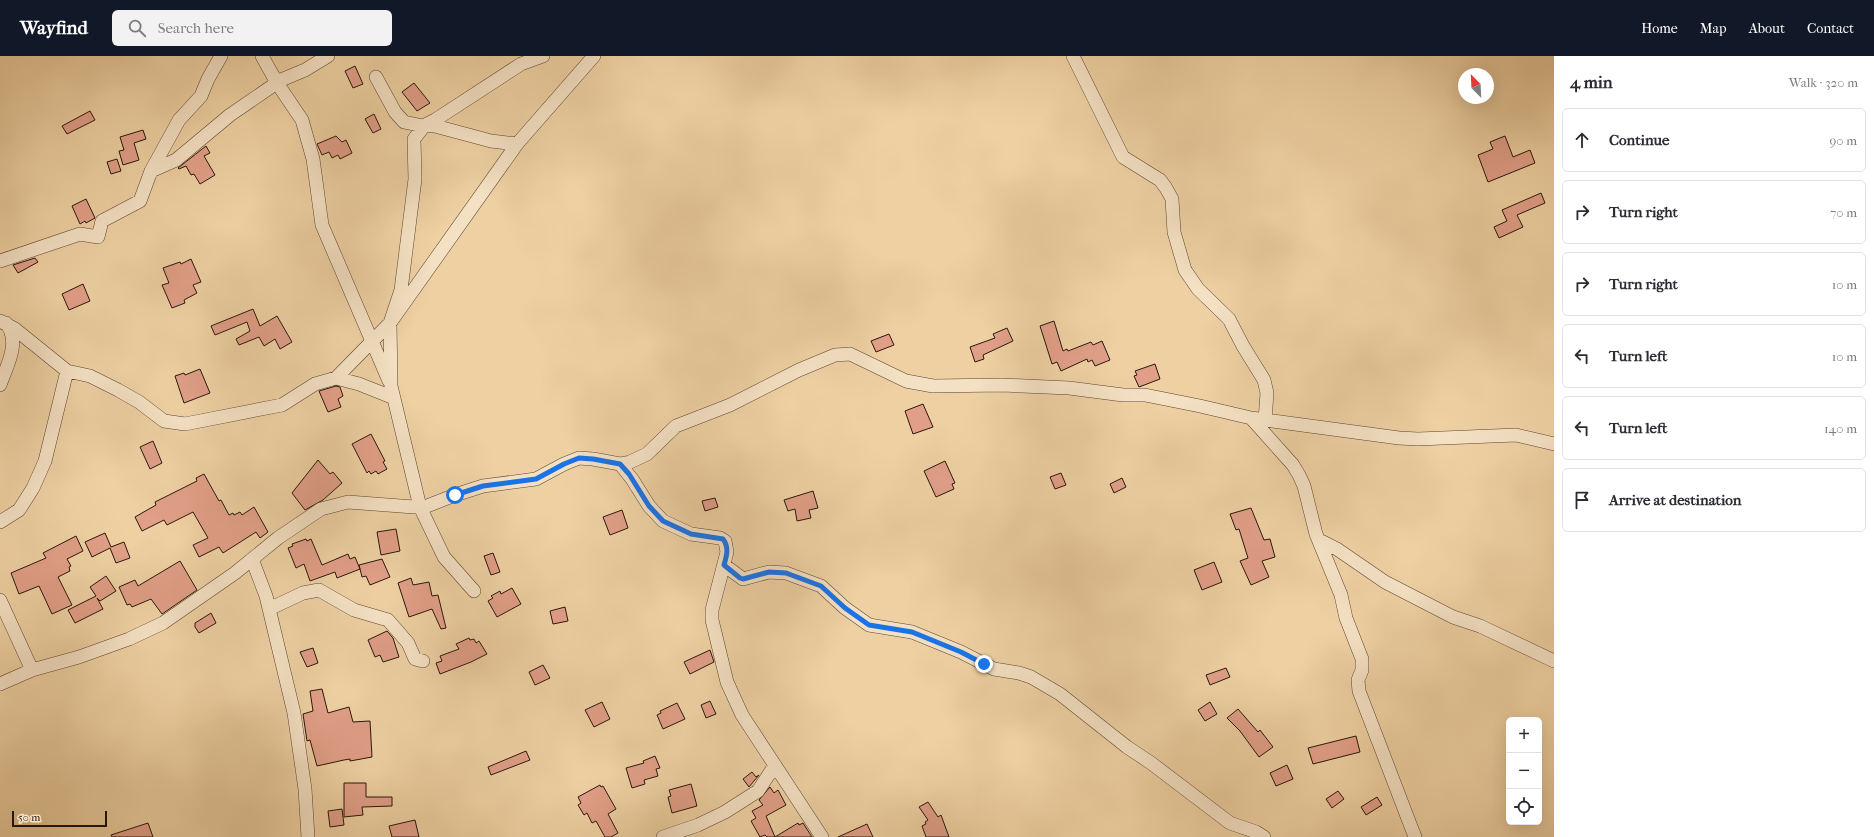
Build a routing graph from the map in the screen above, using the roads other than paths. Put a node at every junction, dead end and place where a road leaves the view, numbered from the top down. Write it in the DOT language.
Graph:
graph roads {
  1 [pos="221,56"];
  2 [pos="262,56"];
  3 [pos="328,56"];
  4 [pos="543,56"];
  5 [pos="594,56"];
  6 [pos="1073,56"];
  7 [pos="376,77"];
  8 [pos="277,83"];
  9 [pos="425,125"];
  10 [pos="517,144"];
  11 [pos="151,171"];
  12 [pos="0,260"];
  13 [pos="0,315"];
  14 [pos="390,322"];
  15 [pos="4,324"];
  16 [pos="371,342"];
  17 [pos="66,371"];
  18 [pos="336,378"];
  19 [pos="0,385"];
  20 [pos="393,392"];
  21 [pos="1251,418"];
  22 [pos="1265,420"];
  23 [pos="1554,444"];
  24 [pos="620,464"];
  25 [pos="420,507"];
  26 [pos="0,522"];
  27 [pos="1318,540"];
  28 [pos="252,558"];
  29 [pos="724,565"];
  30 [pos="474,591"];
  31 [pos="0,600"];
  32 [pos="269,609"];
  33 [pos="423,661"];
  34 [pos="1554,661"];
  35 [pos="32,670"];
  36 [pos="0,684"];
  37 [pos="775,765"];
  38 [pos="308,837"];
  39 [pos="663,837"];
  40 [pos="822,837"];
  41 [pos="1264,837"];
  42 [pos="1415,837"];
  1 -- 11 [label="street"];
  2 -- 8 [label="street"];
  3 -- 8 [label="street"];
  4 -- 9 [label="street"];
  5 -- 10 [label="street"];
  6 -- 22 [label="street"];
  7 -- 9 [label="street"];
  8 -- 11 [label="street"];
  8 -- 16 [label="street"];
  9 -- 10 [label="street"];
  9 -- 14 [label="street"];
  10 -- 14 [label="street"];
  11 -- 12 [label="street"];
  13 -- 15 [label="street"];
  14 -- 16 [label="street"];
  14 -- 20 [label="street"];
  15 -- 17 [label="street"];
  15 -- 19 [label="street"];
  16 -- 18 [label="street"];
  16 -- 20 [label="street"];
  17 -- 18 [label="street"];
  17 -- 26 [label="street"];
  18 -- 20 [label="street"];
  20 -- 25 [label="street"];
  21 -- 22 [label="street"];
  21 -- 24 [label="street"];
  21 -- 27 [label="street"];
  22 -- 23 [label="street"];
  24 -- 25 [label="street"];
  24 -- 29 [label="street"];
  25 -- 28 [label="street"];
  25 -- 30 [label="street"];
  27 -- 34 [label="street"];
  27 -- 42 [label="street"];
  28 -- 32 [label="street"];
  28 -- 35 [label="street"];
  29 -- 37 [label="street"];
  29 -- 41 [label="street"];
  31 -- 35 [label="street"];
  32 -- 33 [label="street"];
  32 -- 38 [label="street"];
  35 -- 36 [label="street"];
  37 -- 39 [label="street"];
  37 -- 40 [label="street"];
}
